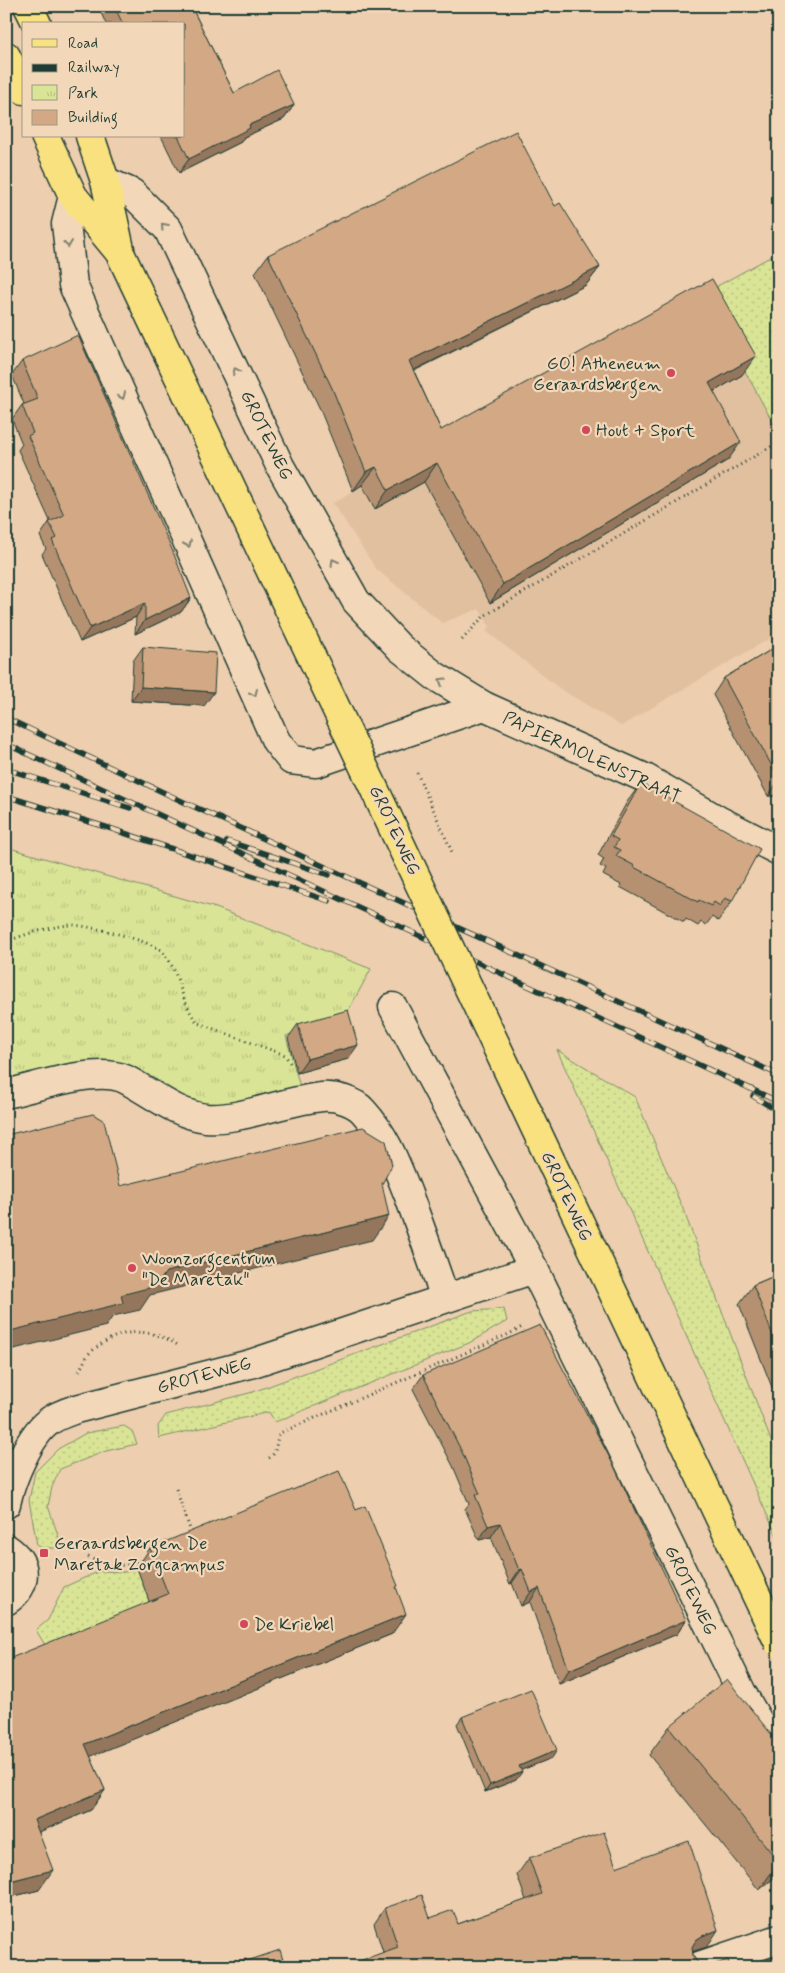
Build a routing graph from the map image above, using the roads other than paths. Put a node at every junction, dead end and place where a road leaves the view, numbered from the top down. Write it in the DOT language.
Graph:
graph roads {
  1 [pos="28,6"];
  2 [pos="36,22"];
  3 [pos="6,56"];
  4 [pos="22,86"];
  5 [pos="46,138"];
  6 [pos="91,138"];
  7 [pos="105,181"];
  8 [pos="73,196"];
  9 [pos="120,253"];
  10 [pos="484,706"];
  11 [pos="779,850"];
  12 [pos="393,1007"];
  13 [pos="6,1094"];
  14 [pos="534,1269"];
  15 [pos="445,1298"];
  16 [pos="6,1504"];
  17 [pos="6,1519"];
  18 [pos="10,1550"];
  19 [pos="6,1601"];
  20 [pos="779,1643"];
  21 [pos="779,1742"];
  22 [pos="779,1939"];
  23 [pos="696,1967"];
  1 -- 2 [label="main road"];
  3 -- 4 [label="main road"];
  5 -- 8 [label="main road, GROTEWEG"];
  6 -- 7 [label="main road, GROTEWEG"];
  7 -- 9 [label="main road, GROTEWEG"];
  10 -- 7 [label="street, GROTEWEG, one-way"];
  8 -- 9 [label="main road, GROTEWEG"];
  8 -- 10 [label="street, one-way"];
  9 -- 20 [label="main road, GROTEWEG, bridge"];
  10 -- 11 [label="street, PAPIERMOLENSTRAAT"];
  12 -- 14 [label="street, GROTEWEG"];
  13 -- 15 [label="street"];
  14 -- 15 [label="street, GROTEWEG"];
  14 -- 21 [label="street, GROTEWEG"];
  15 -- 16 [label="street, GROTEWEG"];
  17 -- 18 [label="street"];
  18 -- 19 [label="street"];
  22 -- 23 [label="street"];
}
